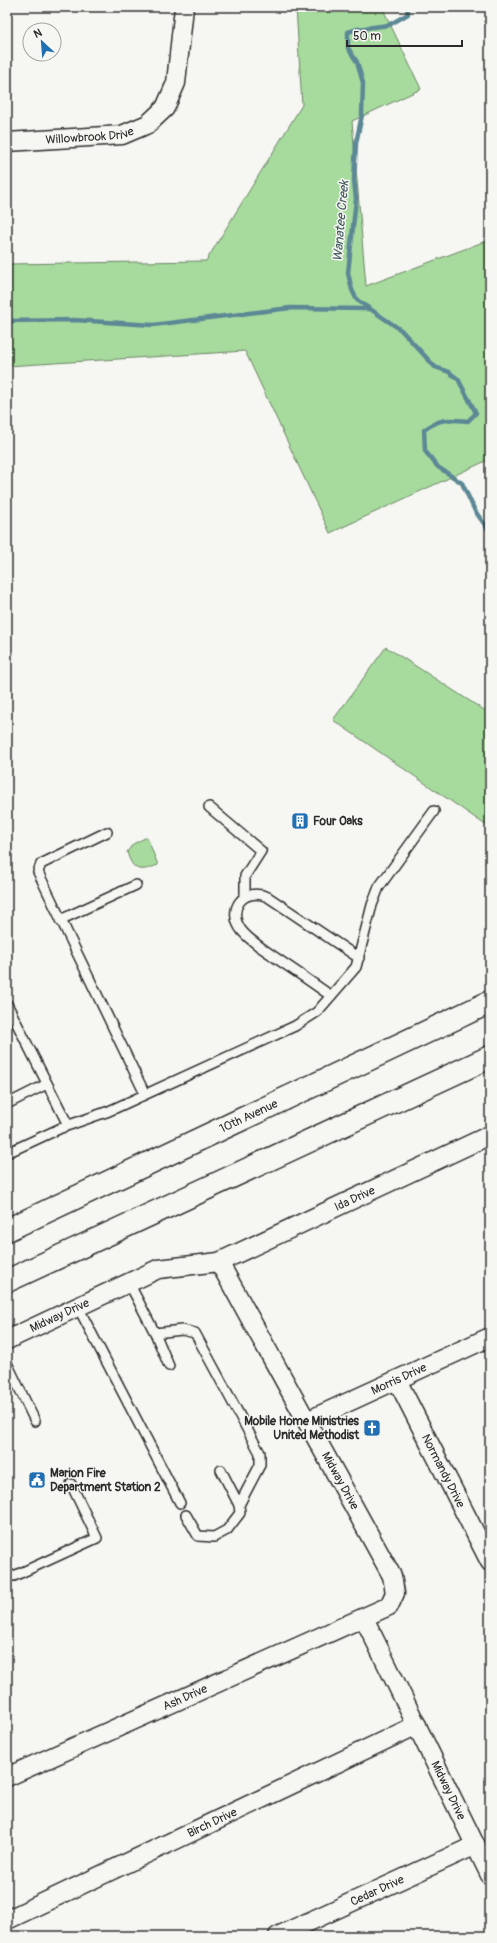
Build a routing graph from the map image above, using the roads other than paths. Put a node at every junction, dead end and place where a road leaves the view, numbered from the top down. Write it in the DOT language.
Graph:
graph roads {
  1 [pos="184,7"];
  2 [pos="7,142"];
  3 [pos="209,807"];
  4 [pos="434,811"];
  5 [pos="107,832"];
  6 [pos="136,885"];
  7 [pos="245,896"];
  8 [pos="60,920"];
  9 [pos="358,958"];
  10 [pos="331,996"];
  11 [pos="490,1002"];
  12 [pos="7,1004"];
  13 [pos="490,1057"];
  14 [pos="47,1084"];
  15 [pos="145,1094"];
  16 [pos="7,1104"];
  17 [pos="68,1125"];
  18 [pos="490,1135"];
  19 [pos="7,1153"];
  20 [pos="7,1230"];
  21 [pos="219,1262"];
  22 [pos="7,1281"];
  23 [pos="129,1283"];
  24 [pos="78,1307"];
  25 [pos="155,1333"];
  26 [pos="490,1337"];
  27 [pos="7,1340"];
  28 [pos="7,1363"];
  29 [pos="169,1366"];
  30 [pos="397,1380"];
  31 [pos="35,1421"];
  32 [pos="307,1421"];
  33 [pos="221,1470"];
  34 [pos="71,1484"];
  35 [pos="180,1504"];
  36 [pos="239,1505"];
  37 [pos="186,1515"];
  38 [pos="490,1562"];
  39 [pos="7,1575"];
  40 [pos="364,1618"];
  41 [pos="417,1725"];
  42 [pos="7,1777"];
  43 [pos="476,1846"];
  44 [pos="490,1875"];
  45 [pos="7,1920"];
  46 [pos="278,1936"];
  1 -- 2 [label="street, Willowbrook Drive"];
  3 -- 7 [label="lane"];
  4 -- 9 [label="lane"];
  5 -- 8 [label="lane"];
  6 -- 8 [label="lane"];
  7 -- 9 [label="lane"];
  7 -- 10 [label="lane"];
  8 -- 15 [label="lane"];
  9 -- 10 [label="lane"];
  10 -- 15 [label="lane"];
  11 -- 20 [label="main road, 10th Avenue"];
  12 -- 14 [label="lane"];
  13 -- 22 [label="main road"];
  14 -- 16 [label="lane"];
  14 -- 17 [label="lane"];
  15 -- 17 [label="lane"];
  17 -- 19 [label="lane"];
  18 -- 21 [label="street, Ida Drive"];
  21 -- 23 [label="street, Midway Drive"];
  21 -- 32 [label="street, Midway Drive"];
  23 -- 24 [label="street, Midway Drive"];
  23 -- 25 [label="lane"];
  24 -- 27 [label="street, Midway Drive"];
  24 -- 35 [label="lane"];
  25 -- 29 [label="lane"];
  25 -- 36 [label="lane"];
  26 -- 30 [label="street, Morris Drive"];
  28 -- 31 [label="lane"];
  30 -- 32 [label="street, Morris Drive"];
  30 -- 38 [label="street, Normandy Drive"];
  32 -- 40 [label="street, Midway Drive"];
  33 -- 36 [label="lane"];
  34 -- 39 [label="lane"];
  36 -- 37 [label="lane"];
  40 -- 41 [label="street, Midway Drive"];
  40 -- 42 [label="street, Ash Drive"];
  41 -- 43 [label="street, Midway Drive"];
  41 -- 45 [label="street, Birch Drive"];
  43 -- 44 [label="street, Midway Drive"];
  43 -- 46 [label="street, Cedar Drive"];
}
